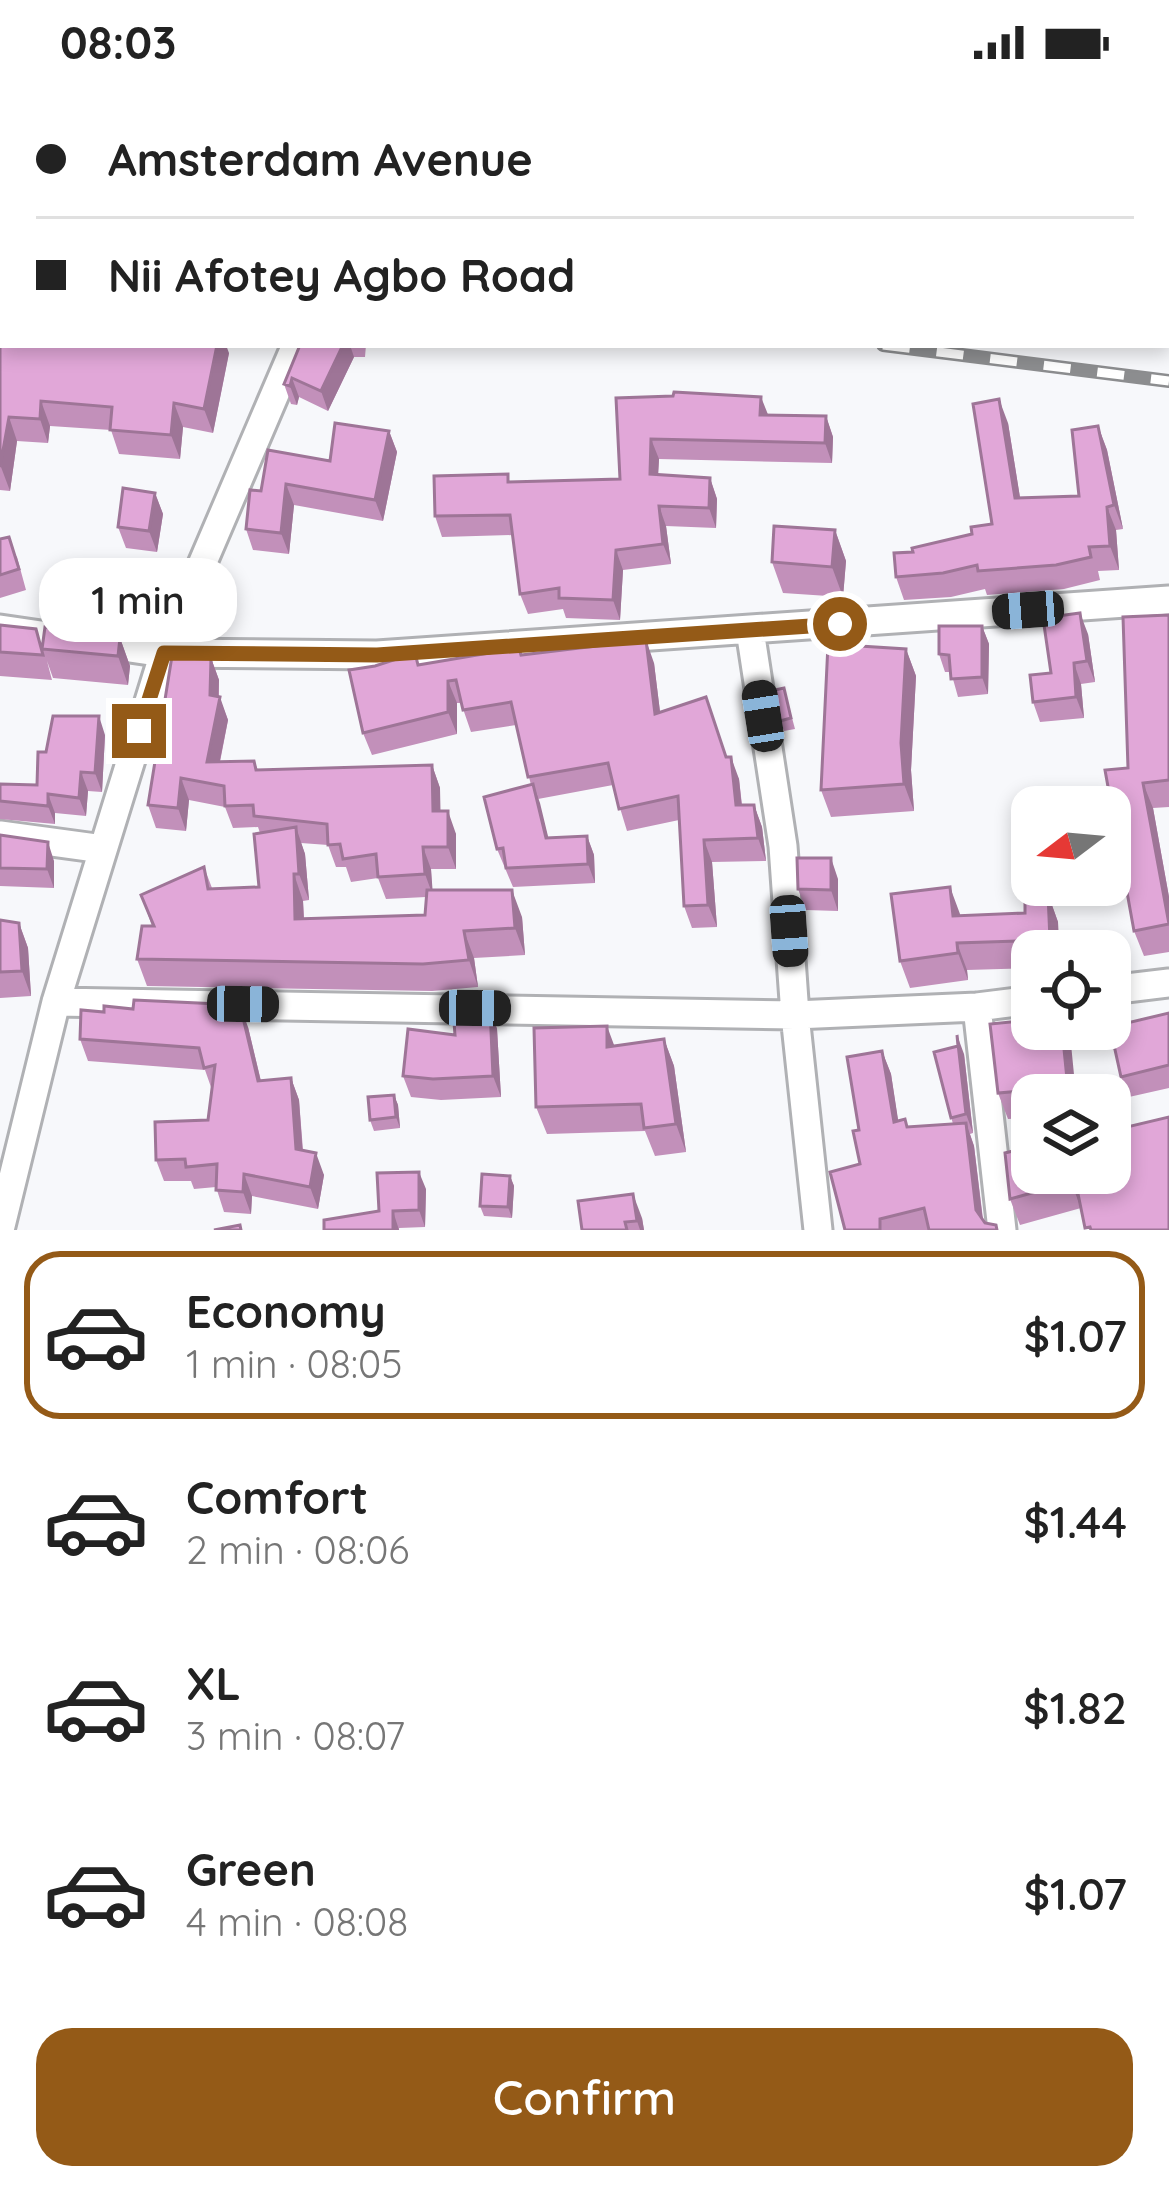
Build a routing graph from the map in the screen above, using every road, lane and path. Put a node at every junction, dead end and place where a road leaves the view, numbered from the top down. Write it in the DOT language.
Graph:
graph roads {
  1 [pos="295,348"];
  2 [pos="1169,600"];
  3 [pos="0,629"];
  4 [pos="750,630"];
  5 [pos="164,653"];
  6 [pos="0,835"];
  7 [pos="103,849"];
  8 [pos="1169,983"];
  9 [pos="1131,988"];
  10 [pos="56,1002"];
  11 [pos="1011,1002"];
  12 [pos="977,1006"];
  13 [pos="795,1015"];
  14 [pos="1,1230"];
  15 [pos="818,1230"];
  16 [pos="1002,1230"];
  1 -- 5 [label="street"];
  2 -- 4 [label="street"];
  3 -- 5 [label="street"];
  4 -- 5 [label="street"];
  4 -- 13 [label="street"];
  5 -- 7 [label="street"];
  6 -- 7 [label="street"];
  7 -- 10 [label="street"];
  8 -- 9 [label="street"];
  10 -- 13 [label="street"];
  10 -- 14 [label="street"];
  11 -- 12 [label="street"];
  12 -- 13 [label="street"];
  12 -- 16 [label="street"];
  13 -- 15 [label="street"];
}
